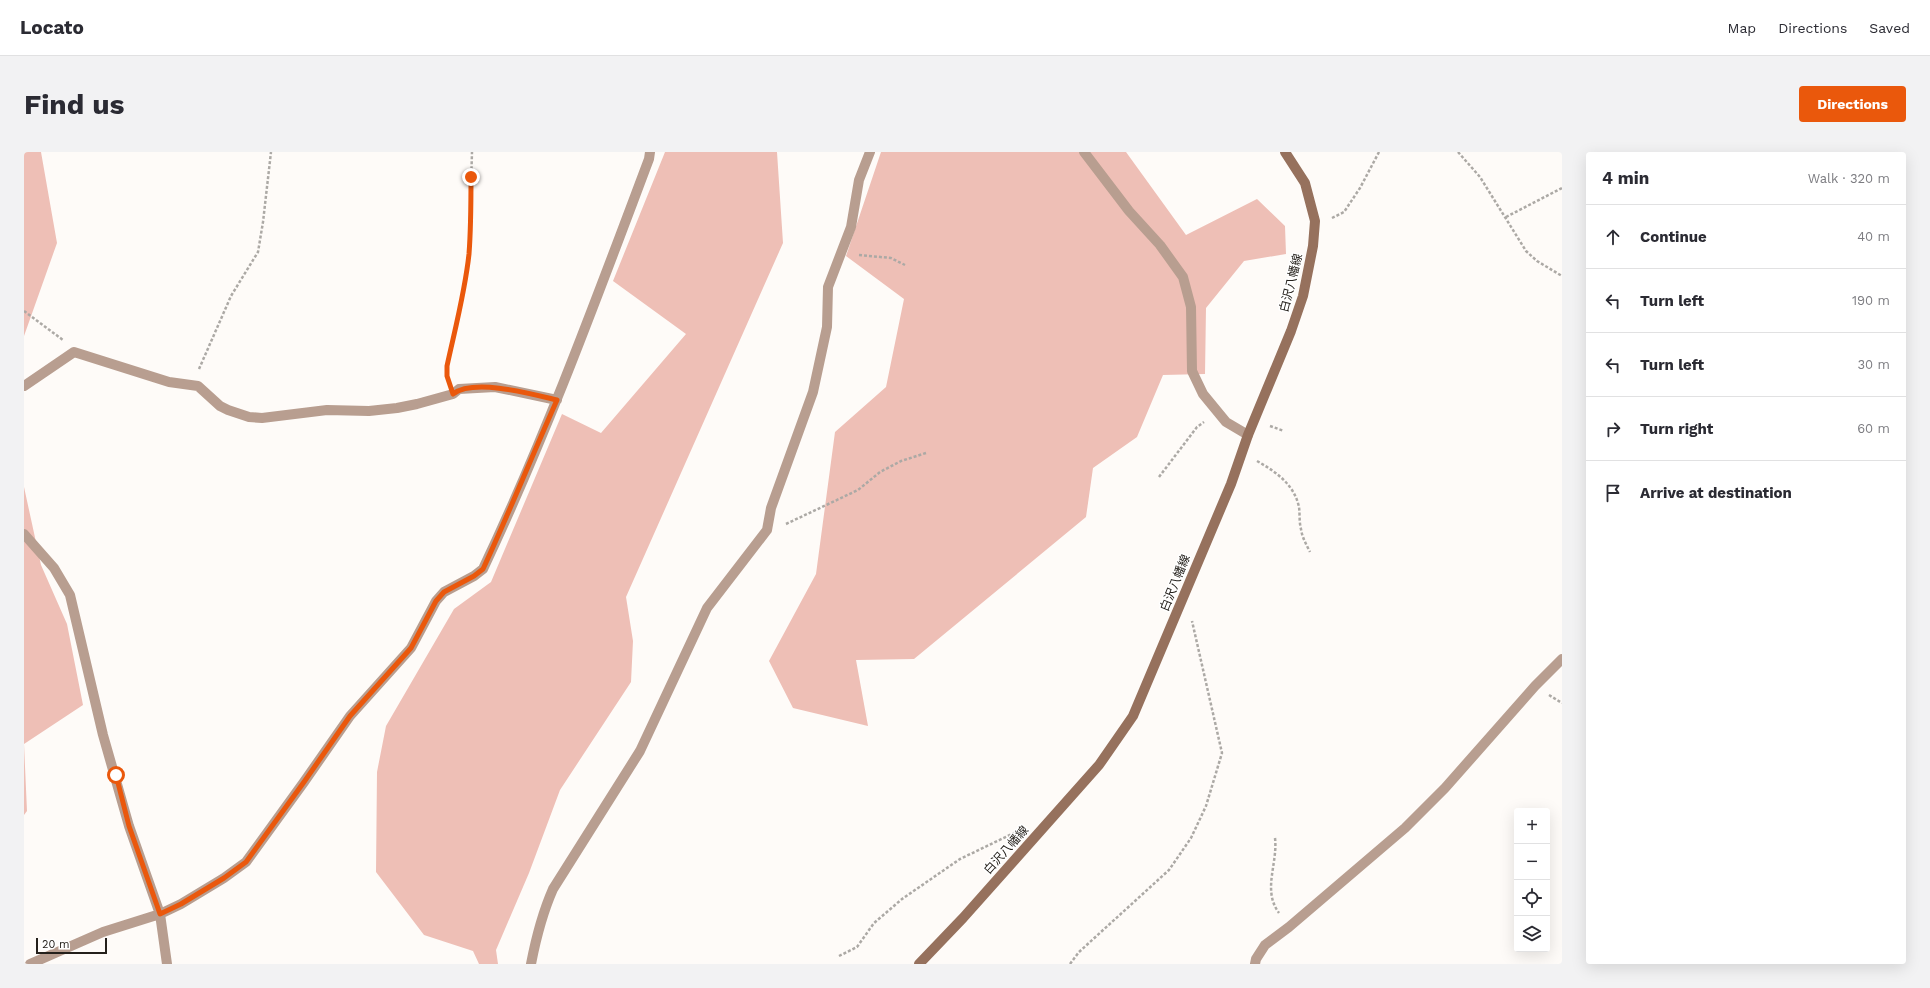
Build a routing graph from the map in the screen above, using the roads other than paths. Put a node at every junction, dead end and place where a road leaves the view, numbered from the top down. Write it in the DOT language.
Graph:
graph roads {
  1 [pos="650,152"];
  2 [pos="870,152"];
  3 [pos="1084,152"];
  4 [pos="1285,152"];
  5 [pos="24,386"];
  6 [pos="557,400"];
  7 [pos="1248,435"];
  8 [pos="24,534"];
  9 [pos="1562,659"];
  10 [pos="160,914"];
  11 [pos="30,964"];
  12 [pos="167,964"];
  13 [pos="531,964"];
  14 [pos="919,964"];
  15 [pos="1255,964"];
  1 -- 6 [label="street"];
  2 -- 13 [label="street"];
  3 -- 7 [label="street"];
  4 -- 7 [label="main road, 白沢八幡線"];
  5 -- 6 [label="street"];
  6 -- 10 [label="street"];
  7 -- 14 [label="main road, 白沢八幡線"];
  8 -- 10 [label="street"];
  9 -- 15 [label="street"];
  10 -- 11 [label="street"];
  10 -- 12 [label="street"];
}
